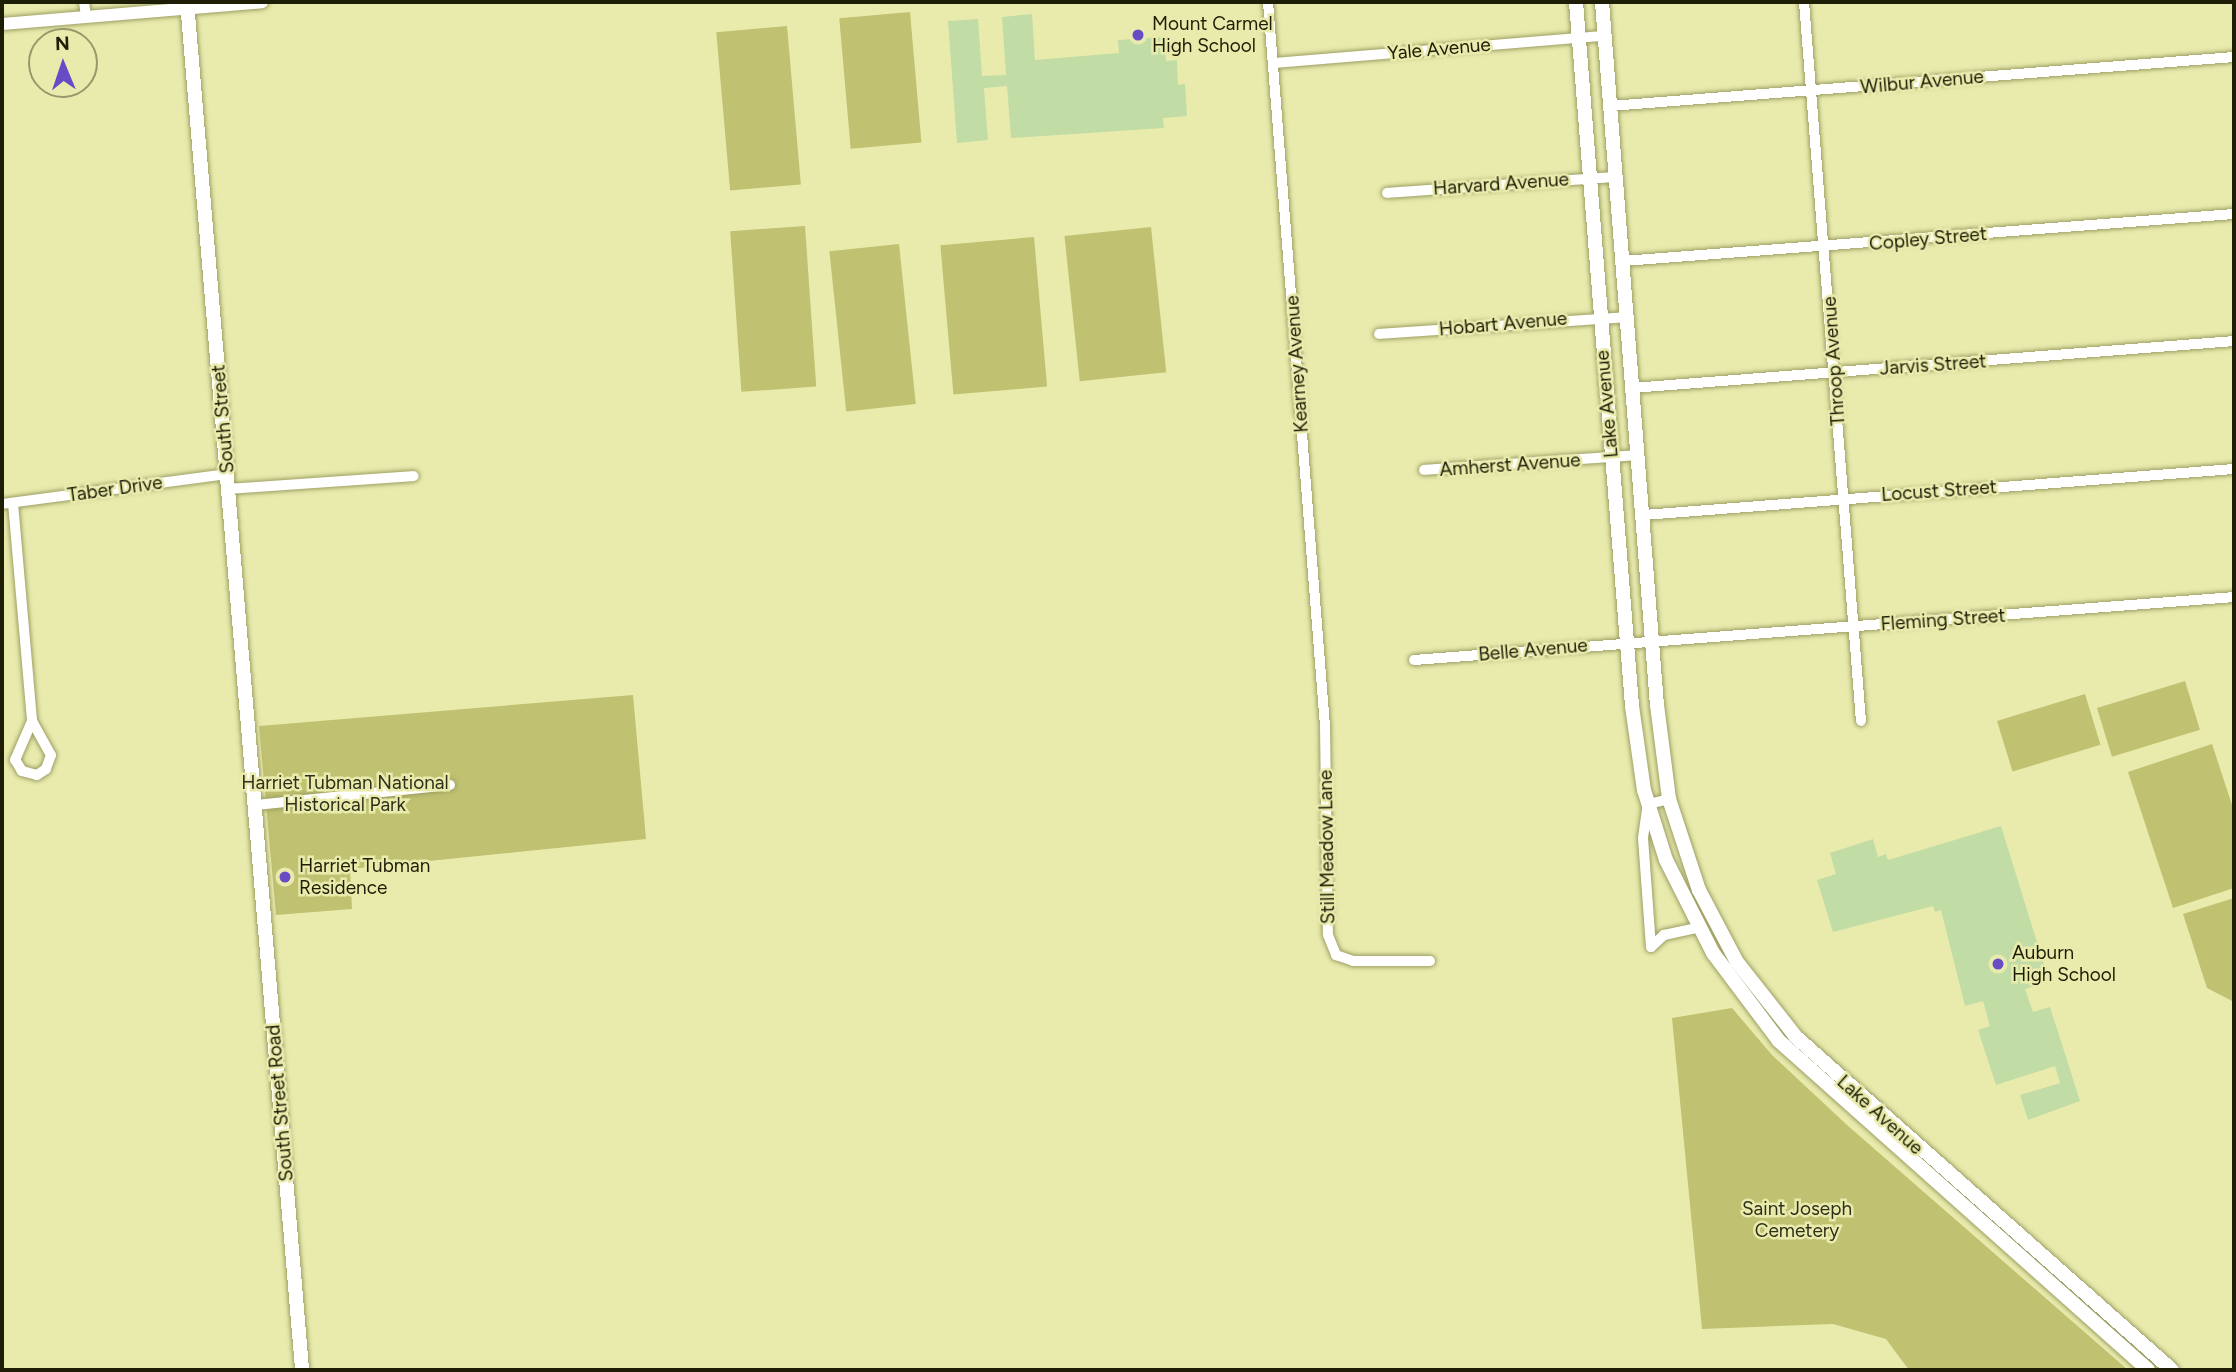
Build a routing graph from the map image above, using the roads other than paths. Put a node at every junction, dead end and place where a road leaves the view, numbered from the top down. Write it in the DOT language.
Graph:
graph roads {
  1 [pos="85,2"];
  2 [pos="262,2"];
  3 [pos="1268,2"];
  4 [pos="1576,2"];
  5 [pos="1602,2"];
  6 [pos="1804,2"];
  7 [pos="187,5"];
  8 [pos="86,17"];
  9 [pos="2,24"];
  10 [pos="1604,36"];
  11 [pos="1579,38"];
  12 [pos="2234,57"];
  13 [pos="1273,63"];
  14 [pos="1812,91"];
  15 [pos="1610,107"];
  16 [pos="1616,177"];
  17 [pos="1590,178"];
  18 [pos="1387,193"];
  19 [pos="2234,214"];
  20 [pos="1825,246"];
  21 [pos="1623,261"];
  22 [pos="1601,317"];
  23 [pos="1627,317"];
  24 [pos="1379,334"];
  25 [pos="2234,341"];
  26 [pos="1834,373"];
  27 [pos="1632,388"];
  28 [pos="1637,455"];
  29 [pos="1612,457"];
  30 [pos="2234,469"];
  31 [pos="1424,470"];
  32 [pos="228,474"];
  33 [pos="414,476"];
  34 [pos="229,489"];
  35 [pos="1845,498"];
  36 [pos="13,503"];
  37 [pos="2,504"];
  38 [pos="1644,515"];
  39 [pos="2234,597"];
  40 [pos="1853,627"];
  41 [pos="1652,642"];
  42 [pos="1626,643"];
  43 [pos="1414,660"];
  44 [pos="32,721"];
  45 [pos="1861,721"];
  46 [pos="1325,726"];
  47 [pos="450,785"];
  48 [pos="1670,799"];
  49 [pos="1648,804"];
  50 [pos="256,805"];
  51 [pos="258,836"];
  52 [pos="1698,928"];
  53 [pos="1430,961"];
  54 [pos="302,1370"];
  55 [pos="2148,1370"];
  56 [pos="2172,1370"];
  1 -- 8 [label="street"];
  2 -- 7 [label="street"];
  3 -- 13 [label="street, Kearney Avenue"];
  4 -- 11 [label="main road, Lake Avenue"];
  5 -- 10 [label="main road, Lake Avenue"];
  6 -- 14 [label="street, Throop Avenue"];
  7 -- 8 [label="street"];
  7 -- 32 [label="main road, South Street"];
  8 -- 9 [label="street"];
  10 -- 11 [label="street, Yale Avenue"];
  10 -- 15 [label="main road, Lake Avenue"];
  11 -- 13 [label="street, Yale Avenue"];
  11 -- 17 [label="main road, Lake Avenue"];
  12 -- 14 [label="street, Wilbur Avenue"];
  13 -- 46 [label="street, Kearney Avenue"];
  14 -- 15 [label="street, Wilbur Avenue"];
  14 -- 20 [label="street, Throop Avenue"];
  15 -- 16 [label="main road, Lake Avenue"];
  16 -- 17 [label="street, Harvard Avenue"];
  16 -- 21 [label="main road, Lake Avenue"];
  17 -- 18 [label="street, Harvard Avenue"];
  17 -- 22 [label="main road, Lake Avenue"];
  19 -- 20 [label="street, Copley Street"];
  20 -- 21 [label="street, Copley Street"];
  20 -- 26 [label="street, Throop Avenue"];
  21 -- 23 [label="main road, Lake Avenue"];
  22 -- 23 [label="street, Hobart Avenue"];
  22 -- 24 [label="street, Hobart Avenue"];
  22 -- 29 [label="main road, Lake Avenue"];
  23 -- 27 [label="main road, Lake Avenue"];
  25 -- 26 [label="street, Jarvis Street"];
  26 -- 27 [label="street, Jarvis Street"];
  26 -- 35 [label="street, Throop Avenue"];
  27 -- 28 [label="main road, Lake Avenue"];
  28 -- 29 [label="street, Amherst Avenue"];
  28 -- 38 [label="main road, Lake Avenue"];
  29 -- 31 [label="street, Amherst Avenue"];
  29 -- 42 [label="main road, Lake Avenue"];
  30 -- 35 [label="street, Locust Street"];
  32 -- 34 [label="main road, South Street"];
  32 -- 36 [label="street, Taber Drive"];
  33 -- 34 [label="street"];
  34 -- 50 [label="main road, South Street"];
  35 -- 38 [label="street, Locust Street"];
  35 -- 40 [label="street, Throop Avenue"];
  36 -- 37 [label="street, Taber Drive"];
  36 -- 44 [label="street"];
  38 -- 41 [label="main road, Lake Avenue"];
  39 -- 40 [label="street, Fleming Street"];
  40 -- 41 [label="street, Fleming Street"];
  40 -- 45 [label="street, Throop Avenue"];
  41 -- 42 [label="street, Belle Avenue"];
  41 -- 48 [label="main road, Lake Avenue"];
  42 -- 43 [label="street, Belle Avenue"];
  42 -- 49 [label="main road, Lake Avenue"];
  44 -- 44 [label="street"];
  46 -- 53 [label="street, Still Meadow Lane"];
  47 -- 50 [label="street"];
  48 -- 49 [label="street"];
  48 -- 56 [label="main road, Lake Avenue"];
  49 -- 52 [label="main road, Lake Avenue"];
  49 -- 52 [label="street, Lake Avenue"];
  50 -- 51 [label="main road, South Street"];
  51 -- 54 [label="main road, South Street Road"];
  52 -- 55 [label="main road, Lake Avenue"];
}
